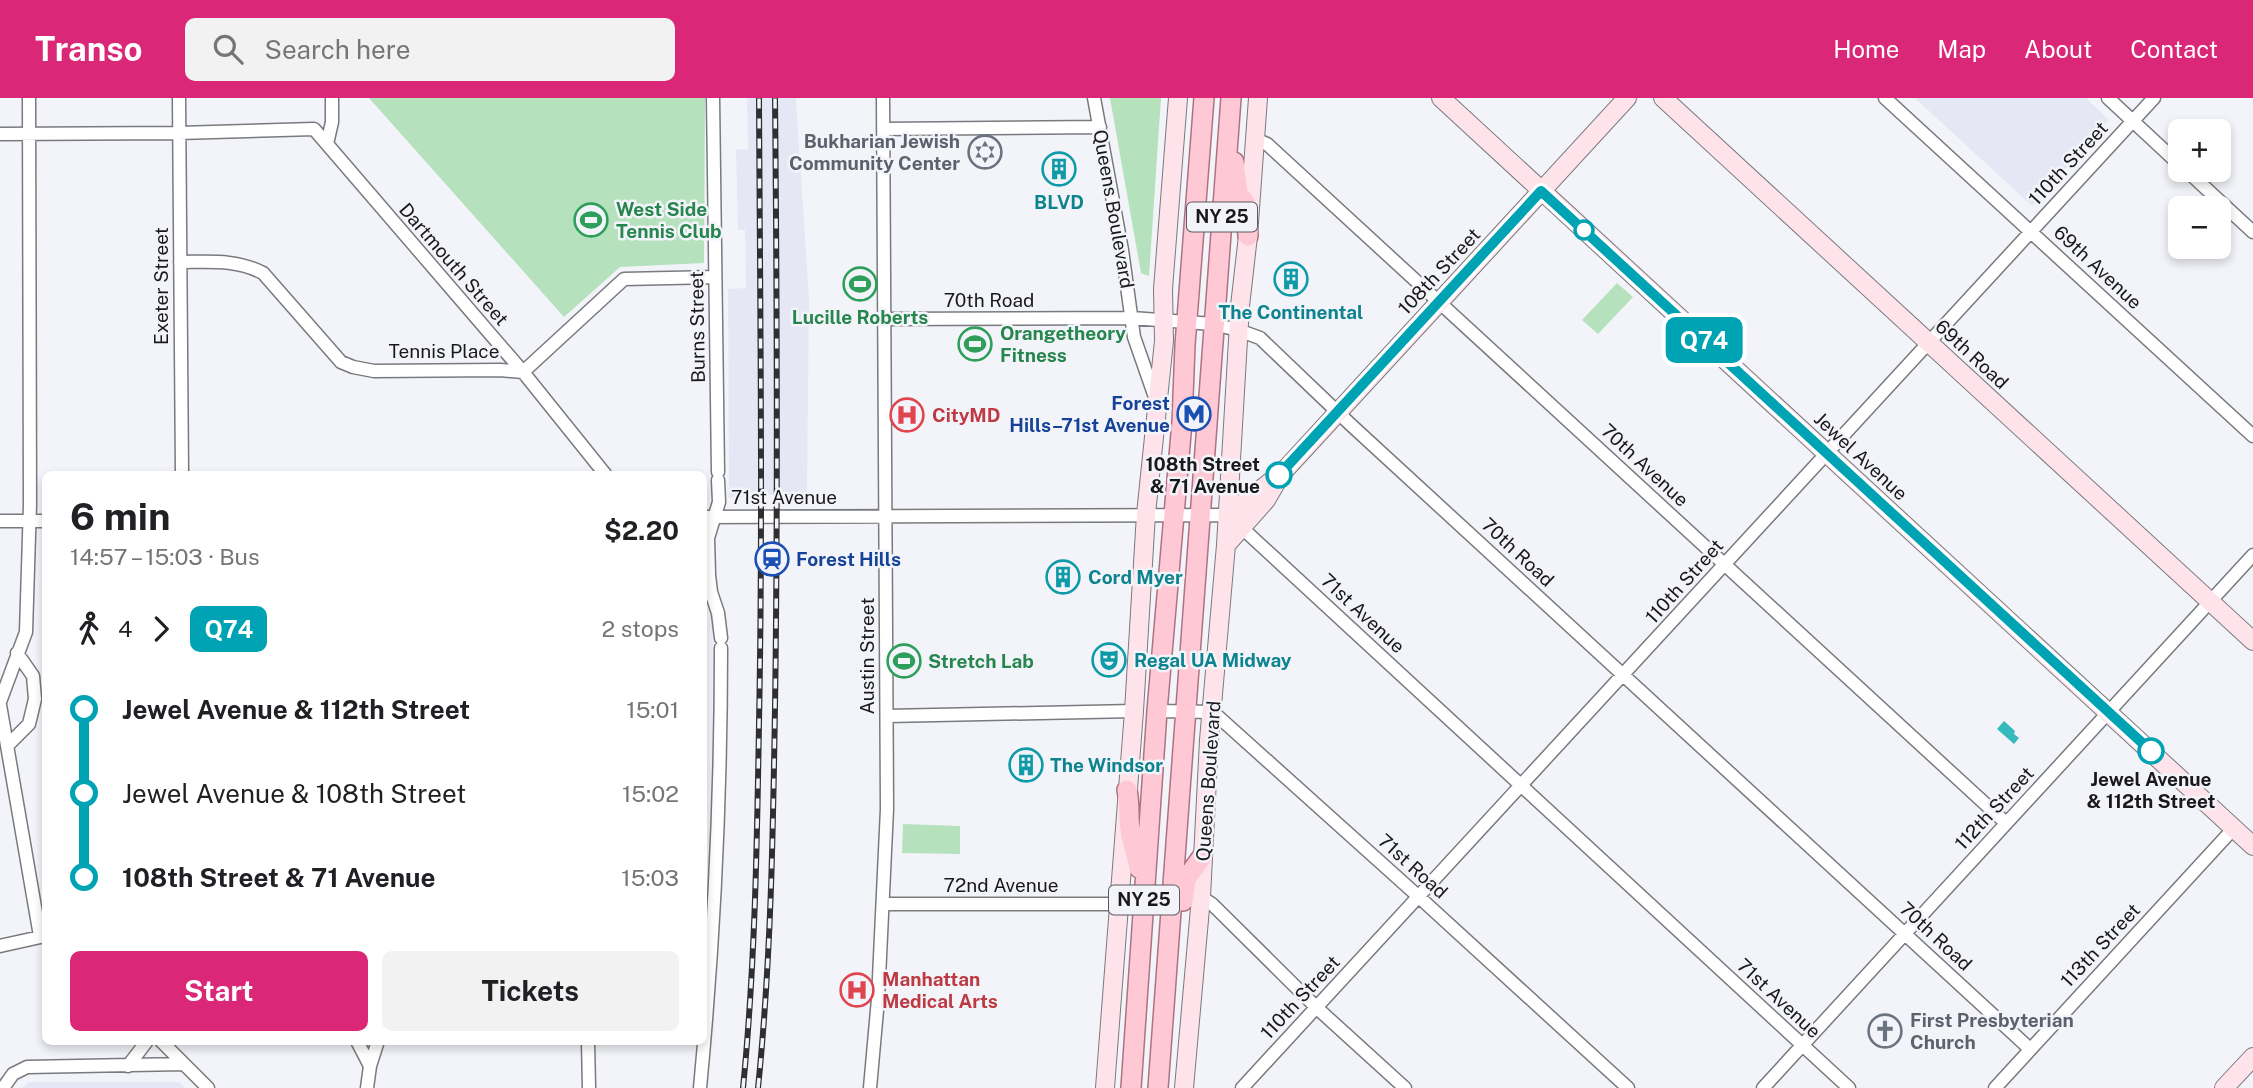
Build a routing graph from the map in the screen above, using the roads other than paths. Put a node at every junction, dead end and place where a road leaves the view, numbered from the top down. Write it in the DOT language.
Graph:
graph roads {
  1 [pos="29,98"];
  2 [pos="179,98"];
  3 [pos="331,98"];
  4 [pos="713,98"];
  5 [pos="883,98"];
  6 [pos="1094,98"];
  7 [pos="1178,98"];
  8 [pos="1204,98"];
  9 [pos="1231,98"];
  10 [pos="1258,98"];
  11 [pos="1441,98"];
  12 [pos="1627,98"];
  13 [pos="1662,98"];
  14 [pos="1885,98"];
  15 [pos="2108,98"];
  16 [pos="2154,98"];
  17 [pos="2133,121"];
  18 [pos="1229,123"];
  19 [pos="1100,127"];
  20 [pos="883,129"];
  21 [pos="179,133"];
  22 [pos="0,134"];
  23 [pos="29,134"];
  24 [pos="1255,139"];
  25 [pos="327,144"];
  26 [pos="2168,154"];
  27 [pos="2199,182"];
  28 [pos="1541,191"];
  29 [pos="2031,232"];
  30 [pos="2253,232"];
  31 [pos="1248,236"];
  32 [pos="180,262"];
  33 [pos="715,277"];
  34 [pos="1439,302"];
  35 [pos="1132,318"];
  36 [pos="885,319"];
  37 [pos="1163,321"];
  38 [pos="1187,322"];
  39 [pos="1213,324"];
  40 [pos="1238,330"];
  41 [pos="1929,343"];
  42 [pos="523,372"];
  43 [pos="1156,400"];
  44 [pos="1338,412"];
  45 [pos="2253,436"];
  46 [pos="1827,454"];
  47 [pos="182,471"];
  48 [pos="603,471"];
  49 [pos="1146,514"];
  50 [pos="1174,515"];
  51 [pos="1201,515"];
  52 [pos="887,516"];
  53 [pos="709,517"];
  54 [pos="0,521"];
  55 [pos="29,521"];
  56 [pos="42,521"];
  57 [pos="1234,522"];
  58 [pos="2253,555"];
  59 [pos="1725,565"];
  60 [pos="709,600"];
  61 [pos="2210,602"];
  62 [pos="2253,641"];
  63 [pos="17,653"];
  64 [pos="1624,676"];
  65 [pos="0,703"];
  66 [pos="1134,711"];
  67 [pos="1157,711"];
  68 [pos="1187,712"];
  69 [pos="1213,712"];
  70 [pos="2108,712"];
  71 [pos="887,716"];
  72 [pos="7,746"];
  73 [pos="1522,786"];
  74 [pos="1127,790"];
  75 [pos="2006,823"];
  76 [pos="2234,828"];
  77 [pos="2253,846"];
  78 [pos="1202,857"];
  79 [pos="1201,897"];
  80 [pos="1419,897"];
  81 [pos="1144,898"];
  82 [pos="883,904"];
  83 [pos="1118,904"];
  84 [pos="42,931"];
  85 [pos="1905,934"];
  86 [pos="42,936"];
  87 [pos="0,946"];
  88 [pos="708,956"];
  89 [pos="1166,991"];
  90 [pos="1317,1008"];
  91 [pos="1135,1026"];
  92 [pos="144,1045"];
  93 [pos="165,1045"];
  94 [pos="358,1045"];
  95 [pos="377,1045"];
  96 [pos="587,1045"];
  97 [pos="703,1045"];
  98 [pos="1802,1045"];
  99 [pos="2030,1049"];
  100 [pos="2253,1057"];
  101 [pos="183,1064"];
  102 [pos="128,1066"];
  103 [pos="370,1066"];
  104 [pos="3,1088"];
  105 [pos="208,1088"];
  106 [pos="367,1088"];
  107 [pos="589,1088"];
  108 [pos="700,1088"];
  109 [pos="870,1088"];
  110 [pos="1105,1088"];
  111 [pos="1121,1088"];
  112 [pos="1131,1088"];
  113 [pos="1158,1088"];
  114 [pos="1184,1088"];
  115 [pos="1242,1088"];
  116 [pos="1405,1088"];
  117 [pos="1628,1088"];
  118 [pos="1763,1088"];
  119 [pos="1849,1088"];
  120 [pos="1995,1088"];
  121 [pos="2224,1088"];
  1 -- 23 [label="street"];
  2 -- 21 [label="street, Exeter Street"];
  3 -- 25 [label="street"];
  4 -- 33 [label="street, Burns Street"];
  5 -- 20 [label="street, Austin Street"];
  6 -- 19 [label="street, Queens Boulevard"];
  7 -- 37 [label="street, Queens Boulevard"];
  8 -- 38 [label="main road, NY 25"];
  9 -- 18 [label="main road, Queens Boulevard / NY 25"];
  10 -- 24 [label="street, Queens Boulevard"];
  11 -- 28 [label="street, Jewel Avenue"];
  12 -- 28 [label="street, 108th Street"];
  13 -- 41 [label="street, 69th Road"];
  14 -- 29 [label="street, 69th Avenue"];
  15 -- 17 [label="street"];
  16 -- 17 [label="street, 110th Street"];
  17 -- 26 [label="street"];
  17 -- 29 [label="street, 110th Street"];
  18 -- 31 [label="main road"];
  18 -- 39 [label="main road, Queens Boulevard / NY 25"];
  19 -- 20 [label="street"];
  19 -- 35 [label="street, Queens Boulevard"];
  20 -- 36 [label="street, Austin Street"];
  21 -- 23 [label="street"];
  21 -- 25 [label="street, Dartmouth Street"];
  21 -- 32 [label="street, Exeter Street"];
  22 -- 23 [label="street"];
  23 -- 55 [label="street"];
  24 -- 31 [label="street, Queens Boulevard"];
  24 -- 34 [label="street, 70th Avenue"];
  25 -- 42 [label="street, Dartmouth Street"];
  27 -- 30 [label="street"];
  28 -- 34 [label="street, 108th Street"];
  28 -- 46 [label="street, Jewel Avenue"];
  29 -- 41 [label="street, 110th Street"];
  29 -- 45 [label="street, 69th Avenue"];
  31 -- 40 [label="street, Queens Boulevard"];
  32 -- 42 [label="street, Tennis Place"];
  32 -- 47 [label="street, Exeter Street"];
  33 -- 42 [label="street, Tennis Place"];
  33 -- 53 [label="street, Burns Street"];
  34 -- 44 [label="street, 108th Street"];
  34 -- 59 [label="street, 70th Avenue"];
  35 -- 36 [label="street, 70th Road"];
  35 -- 37 [label="street, 70th Road"];
  35 -- 43 [label="street, Queens Boulevard"];
  36 -- 52 [label="street, Austin Street"];
  37 -- 38 [label="street, 70th Road"];
  37 -- 43 [label="street, Queens Boulevard"];
  38 -- 39 [label="street, 70th Road"];
  38 -- 50 [label="main road, NY 25"];
  39 -- 40 [label="street, 70th Road"];
  39 -- 51 [label="main road, Queens Boulevard / NY 25"];
  40 -- 44 [label="street, 70th Road"];
  40 -- 57 [label="street, Queens Boulevard"];
  41 -- 46 [label="street, 110th Street"];
  41 -- 61 [label="street, 69th Road"];
  42 -- 48 [label="street, Dartmouth Street"];
  43 -- 49 [label="street, Queens Boulevard"];
  44 -- 57 [label="street, 108th Street"];
  44 -- 64 [label="street, 70th Road"];
  46 -- 59 [label="street, 110th Street"];
  46 -- 70 [label="street, Jewel Avenue"];
  49 -- 50 [label="street, 71st Avenue"];
  49 -- 52 [label="street, 71st Avenue"];
  49 -- 66 [label="street, Queens Boulevard"];
  50 -- 51 [label="street, 71st Avenue"];
  50 -- 67 [label="main road, NY 25"];
  51 -- 57 [label="street, 71st Avenue"];
  51 -- 68 [label="main road, Queens Boulevard / NY 25"];
  52 -- 53 [label="street, 71st Avenue"];
  52 -- 71 [label="street, Austin Street"];
  53 -- 60 [label="street, Burns Street"];
  54 -- 55 [label="street"];
  55 -- 56 [label="street"];
  55 -- 63 [label="street"];
  57 -- 69 [label="street, Queens Boulevard"];
  57 -- 73 [label="street, 71st Avenue"];
  58 -- 61 [label="street, 112th Street"];
  59 -- 64 [label="street, 110th Street"];
  59 -- 75 [label="street, 70th Avenue"];
  60 -- 88 [label="street"];
  61 -- 62 [label="street, 69th Road"];
  61 -- 70 [label="street, 112th Street"];
  63 -- 65 [label="street"];
  63 -- 72 [label="street"];
  64 -- 73 [label="street, 110th Street"];
  64 -- 85 [label="street, 70th Road"];
  65 -- 72 [label="street"];
  66 -- 71 [label="street"];
  66 -- 74 [label="street, Queens Boulevard"];
  67 -- 68 [label="street"];
  67 -- 81 [label="main road, NY 25"];
  68 -- 69 [label="street"];
  68 -- 89 [label="main road, Queens Boulevard / NY 25"];
  69 -- 78 [label="street, Queens Boulevard"];
  69 -- 80 [label="street, 71st Road"];
  70 -- 75 [label="street, 112th Street"];
  70 -- 76 [label="street, Jewel Avenue"];
  71 -- 82 [label="street, Austin Street"];
  72 -- 84 [label="street"];
  73 -- 80 [label="street, 110th Street"];
  73 -- 98 [label="street, 71st Avenue"];
  74 -- 81 [label="main road"];
  74 -- 83 [label="street, Queens Boulevard"];
  75 -- 85 [label="street, 112th Street"];
  76 -- 77 [label="street, Jewel Avenue"];
  76 -- 99 [label="street, 113th Street"];
  78 -- 79 [label="street, Queens Boulevard"];
  78 -- 89 [label="main road"];
  79 -- 90 [label="street"];
  79 -- 114 [label="street, Queens Boulevard"];
  80 -- 90 [label="street, 110th Street"];
  80 -- 117 [label="street, 71st Road"];
  81 -- 91 [label="main road, NY 25"];
  82 -- 83 [label="street, 72nd Avenue"];
  82 -- 109 [label="street, Austin Street"];
  83 -- 110 [label="street, Queens Boulevard"];
  85 -- 98 [label="street, 112th Street"];
  85 -- 99 [label="street, 70th Road"];
  86 -- 87 [label="street"];
  89 -- 113 [label="main road, Queens Boulevard / NY 25"];
  90 -- 115 [label="street, 110th Street"];
  90 -- 116 [label="street"];
  91 -- 111 [label="main road"];
  91 -- 112 [label="main road, NY 25"];
  92 -- 102 [label="street"];
  93 -- 101 [label="street"];
  94 -- 103 [label="street"];
  95 -- 103 [label="street"];
  96 -- 107 [label="street"];
  97 -- 108 [label="street"];
  98 -- 118 [label="street, 112th Street"];
  98 -- 119 [label="street, 71st Avenue"];
  99 -- 120 [label="street, 113th Street"];
  100 -- 121 [label="street"];
  101 -- 102 [label="street"];
  101 -- 105 [label="street"];
  102 -- 104 [label="street"];
  103 -- 106 [label="street"];
}
